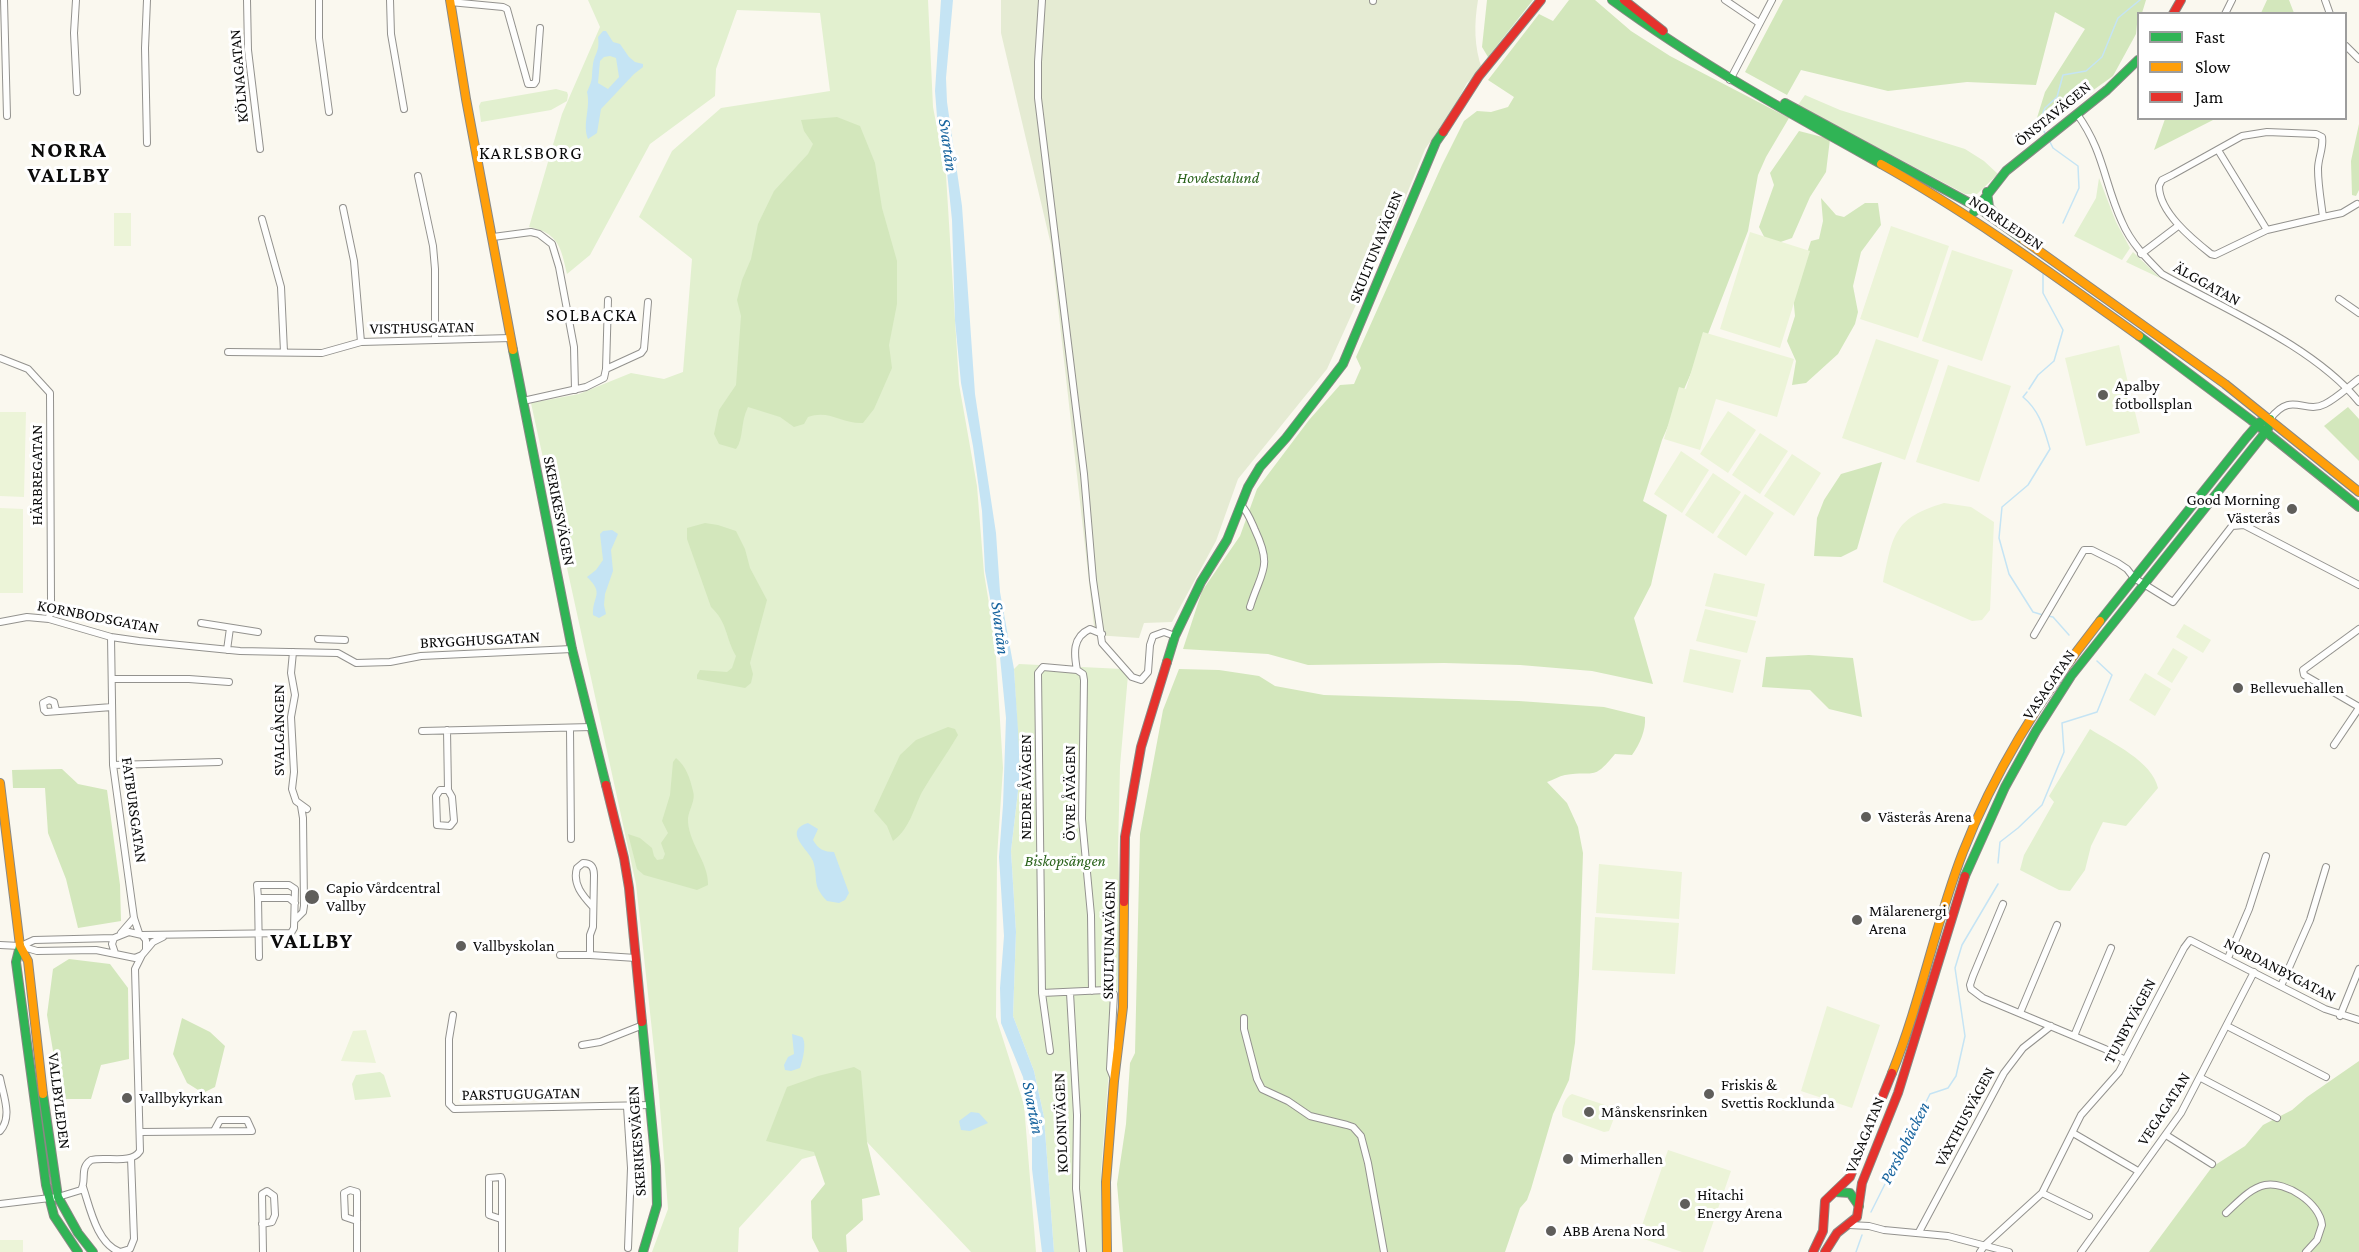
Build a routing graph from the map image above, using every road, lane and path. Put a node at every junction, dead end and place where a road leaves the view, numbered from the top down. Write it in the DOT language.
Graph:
graph roads {
  1 [pos="4,0"];
  2 [pos="76,0"];
  3 [pos="147,0"];
  4 [pos="247,0"];
  5 [pos="319,0"];
  6 [pos="390,0"];
  7 [pos="1042,0"];
  8 [pos="1540,0"];
  9 [pos="1612,0"];
  10 [pos="1624,0"];
  11 [pos="1725,0"];
  12 [pos="1772,0"];
  13 [pos="450,1"];
  14 [pos="1760,23"];
  15 [pos="540,28"];
  16 [pos="2347,47"];
  17 [pos="2359,59"];
  18 [pos="2137,62"];
  19 [pos="1731,78"];
  20 [pos="77,92"];
  21 [pos="404,109"];
  22 [pos="329,112"];
  23 [pos="2077,114"];
  24 [pos="7,116"];
  25 [pos="147,143"];
  26 [pos="260,150"];
  27 [pos="2218,150"];
  28 [pos="418,176"];
  29 [pos="1987,192"];
  30 [pos="1963,199"];
  31 [pos="2358,204"];
  32 [pos="1977,207"];
  33 [pos="344,208"];
  34 [pos="1971,217"];
  35 [pos="2323,217"];
  36 [pos="262,219"];
  37 [pos="2178,226"];
  38 [pos="2008,228"];
  39 [pos="2267,230"];
  40 [pos="493,237"];
  41 [pos="2141,254"];
  42 [pos="2339,299"];
  43 [pos="608,300"];
  44 [pos="648,302"];
  45 [pos="2359,313"];
  46 [pos="511,338"];
  47 [pos="435,340"];
  48 [pos="361,342"];
  49 [pos="228,352"];
  50 [pos="284,352"];
  51 [pos="0,358"];
  52 [pos="606,369"];
  53 [pos="2359,379"];
  54 [pos="2347,387"];
  55 [pos="575,390"];
  56 [pos="523,401"];
  57 [pos="2359,402"];
  58 [pos="2236,408"];
  59 [pos="2270,419"];
  60 [pos="2257,425"];
  61 [pos="2266,432"];
  62 [pos="2246,438"];
  63 [pos="2274,439"];
  64 [pos="2255,446"];
  65 [pos="2359,492"];
  66 [pos="1241,505"];
  67 [pos="2359,507"];
  68 [pos="2134,578"];
  69 [pos="2144,584"];
  70 [pos="2359,585"];
  71 [pos="1250,607"];
  72 [pos="49,619"];
  73 [pos="0,622"];
  74 [pos="201,623"];
  75 [pos="230,628"];
  76 [pos="2359,629"];
  77 [pos="258,632"];
  78 [pos="1102,634"];
  79 [pos="2034,635"];
  80 [pos="1175,636"];
  81 [pos="111,637"];
  82 [pos="318,639"];
  83 [pos="572,649"];
  84 [pos="227,650"];
  85 [pos="293,652"];
  86 [pos="338,653"];
  87 [pos="390,662"];
  88 [pos="1077,670"];
  89 [pos="112,679"];
  90 [pos="229,682"];
  91 [pos="112,707"];
  92 [pos="2359,708"];
  93 [pos="56,710"];
  94 [pos="592,727"];
  95 [pos="570,729"];
  96 [pos="447,730"];
  97 [pos="422,731"];
  98 [pos="2334,745"];
  99 [pos="219,762"];
  100 [pos="113,765"];
  101 [pos="0,783"];
  102 [pos="448,790"];
  103 [pos="571,839"];
  104 [pos="2266,856"];
  105 [pos="2326,867"];
  106 [pos="258,898"];
  107 [pos="295,904"];
  108 [pos="2003,904"];
  109 [pos="593,907"];
  110 [pos="134,918"];
  111 [pos="295,920"];
  112 [pos="2057,925"];
  113 [pos="141,934"];
  114 [pos="258,934"];
  115 [pos="165,935"];
  116 [pos="116,936"];
  117 [pos="2190,940"];
  118 [pos="0,945"];
  119 [pos="20,946"];
  120 [pos="2111,948"];
  121 [pos="144,952"];
  122 [pos="115,953"];
  123 [pos="560,955"];
  124 [pos="590,955"];
  125 [pos="123,957"];
  126 [pos="259,957"];
  127 [pos="636,958"];
  128 [pos="2228,958"];
  129 [pos="135,969"];
  130 [pos="2359,969"];
  131 [pos="2254,972"];
  132 [pos="2281,986"];
  133 [pos="1092,991"];
  134 [pos="1042,993"];
  135 [pos="1070,993"];
  136 [pos="2020,1013"];
  137 [pos="453,1015"];
  138 [pos="2340,1016"];
  139 [pos="1244,1018"];
  140 [pos="2359,1020"];
  141 [pos="643,1025"];
  142 [pos="2051,1026"];
  143 [pos="2227,1026"];
  144 [pos="2074,1036"];
  145 [pos="582,1045"];
  146 [pos="1050,1051"];
  147 [pos="2125,1060"];
  148 [pos="2326,1077"];
  149 [pos="0,1078"];
  150 [pos="2201,1078"];
  151 [pos="1114,1079"];
  152 [pos="650,1105"];
  153 [pos="627,1107"];
  154 [pos="2277,1118"];
  155 [pos="0,1131"];
  156 [pos="214,1131"];
  157 [pos="140,1132"];
  158 [pos="2073,1133"];
  159 [pos="2166,1135"];
  160 [pos="131,1158"];
  161 [pos="2212,1164"];
  162 [pos="2138,1171"];
  163 [pos="83,1187"];
  164 [pos="1834,1192"];
  165 [pos="2042,1193"];
  166 [pos="58,1197"];
  167 [pos="49,1198"];
  168 [pos="0,1204"];
  169 [pos="1859,1210"];
  170 [pos="2226,1212"];
  171 [pos="1823,1214"];
  172 [pos="2089,1216"];
  173 [pos="501,1219"];
  174 [pos="357,1221"];
  175 [pos="262,1224"];
  176 [pos="1848,1226"];
  177 [pos="1869,1226"];
  178 [pos="1919,1233"];
  179 [pos="1985,1245"];
  180 [pos="628,1248"];
  181 [pos="78,1252"];
  182 [pos="93,1252"];
  183 [pos="262,1252"];
  184 [pos="357,1252"];
  185 [pos="502,1252"];
  186 [pos="643,1252"];
  187 [pos="1083,1252"];
  188 [pos="1107,1252"];
  189 [pos="1384,1252"];
  190 [pos="1813,1252"];
  191 [pos="1826,1252"];
  192 [pos="1980,1252"];
  193 [pos="2009,1252"];
  194 [pos="2082,1252"];
  195 [pos="2306,1252"];
  1 -- 24 [label="street"];
  2 -- 20 [label="street"];
  3 -- 25 [label="street"];
  4 -- 26 [label="street, KÖLNAGATAN"];
  5 -- 22 [label="street"];
  6 -- 21 [label="street"];
  7 -- 78 [label="street"];
  8 -- 66 [label="street, SKULTUNAVÄGEN"];
  9 -- 19 [label="street, NORRLEDEN"];
  10 -- 19 [label="street, NORRLEDEN"];
  11 -- 14 [label="street"];
  12 -- 14 [label="street"];
  13 -- 15 [label="street"];
  13 -- 40 [label="street, SKERIKESVÄGEN"];
  14 -- 19 [label="street"];
  16 -- 17 [label="street"];
  18 -- 23 [label="street, ÖNSTAVÄGEN"];
  19 -- 30 [label="street, NORRLEDEN"];
  19 -- 34 [label="street, NORRLEDEN"];
  23 -- 29 [label="street, ÖNSTAVÄGEN"];
  23 -- 41 [label="street, ÄLGGATAN"];
  27 -- 35 [label="street"];
  27 -- 37 [label="street"];
  27 -- 39 [label="street"];
  28 -- 47 [label="street"];
  29 -- 30 [label="street"];
  29 -- 32 [label="street, ÖNSTAVÄGEN"];
  29 -- 38 [label="street"];
  30 -- 32 [label="street, NORRLEDEN"];
  31 -- 35 [label="street"];
  32 -- 34 [label="street, ÖNSTAVÄGEN"];
  32 -- 38 [label="street, NORRLEDEN"];
  33 -- 48 [label="street"];
  34 -- 58 [label="street, NORRLEDEN"];
  35 -- 39 [label="street"];
  36 -- 50 [label="street"];
  37 -- 39 [label="street"];
  37 -- 41 [label="street"];
  38 -- 59 [label="street, NORRLEDEN"];
  40 -- 46 [label="street, SKERIKESVÄGEN"];
  40 -- 55 [label="street"];
  41 -- 54 [label="street, ÄLGGATAN"];
  42 -- 45 [label="street"];
  43 -- 52 [label="street"];
  44 -- 52 [label="street"];
  46 -- 47 [label="street, VISTHUSGATAN"];
  46 -- 56 [label="street, SKERIKESVÄGEN"];
  47 -- 48 [label="street, VISTHUSGATAN"];
  48 -- 50 [label="street, VISTHUSGATAN"];
  49 -- 50 [label="street, VISTHUSGATAN"];
  51 -- 72 [label="street, HÄRBREGATAN"];
  52 -- 55 [label="street"];
  53 -- 54 [label="street"];
  54 -- 57 [label="street, ÄLGGATAN"];
  54 -- 59 [label="street"];
  55 -- 56 [label="street"];
  56 -- 83 [label="street, SKERIKESVÄGEN"];
  58 -- 60 [label="street, NORRLEDEN"];
  58 -- 62 [label="street"];
  59 -- 60 [label="street, VASAGATAN"];
  59 -- 61 [label="street, VASAGATAN"];
  59 -- 65 [label="street, NORRLEDEN"];
  60 -- 61 [label="street, NORRLEDEN"];
  60 -- 62 [label="street, VASAGATAN"];
  61 -- 63 [label="street, NORRLEDEN"];
  61 -- 64 [label="street, VASAGATAN"];
  62 -- 68 [label="street, VASAGATAN"];
  63 -- 64 [label="street"];
  63 -- 67 [label="street, NORRLEDEN"];
  64 -- 69 [label="street, VASAGATAN"];
  66 -- 71 [label="street"];
  66 -- 80 [label="street, SKULTUNAVÄGEN"];
  68 -- 69 [label="street"];
  68 -- 79 [label="street"];
  68 -- 164 [label="street, VASAGATAN"];
  69 -- 70 [label="street"];
  69 -- 169 [label="street, VASAGATAN"];
  72 -- 73 [label="street, KORNBODSGATAN"];
  72 -- 81 [label="street, KORNBODSGATAN"];
  74 -- 75 [label="street"];
  75 -- 77 [label="street"];
  75 -- 84 [label="street"];
  76 -- 92 [label="street"];
  78 -- 80 [label="street"];
  78 -- 88 [label="street, ÖVRE ÅVÄGEN"];
  80 -- 151 [label="street, SKULTUNAVÄGEN"];
  81 -- 84 [label="street, KORNBODSGATAN"];
  81 -- 89 [label="street, FATBURSGATAN"];
  82 -- 86 [label="street"];
  83 -- 87 [label="street, BRYGGHUSGATAN"];
  83 -- 94 [label="street, SKERIKESVÄGEN"];
  84 -- 85 [label="street, KORNBODSGATAN"];
  85 -- 86 [label="street, KORNBODSGATAN"];
  85 -- 111 [label="street, SVALGÅNGEN"];
  86 -- 87 [label="street, KORNBODSGATAN"];
  88 -- 133 [label="street, ÖVRE ÅVÄGEN"];
  88 -- 134 [label="street, NEDRE ÅVÄGEN"];
  89 -- 90 [label="street"];
  89 -- 91 [label="street, FATBURSGATAN"];
  91 -- 93 [label="street"];
  91 -- 100 [label="street, FATBURSGATAN"];
  92 -- 98 [label="street"];
  94 -- 95 [label="street"];
  94 -- 127 [label="street, SKERIKESVÄGEN"];
  95 -- 96 [label="street"];
  95 -- 103 [label="street"];
  96 -- 97 [label="street"];
  96 -- 102 [label="street"];
  99 -- 100 [label="street"];
  100 -- 110 [label="street, FATBURSGATAN"];
  101 -- 119 [label="street, VALLBYLEDEN"];
  102 -- 102 [label="street"];
  104 -- 128 [label="street"];
  105 -- 132 [label="street"];
  106 -- 107 [label="street"];
  106 -- 107 [label="street"];
  106 -- 114 [label="street"];
  107 -- 111 [label="street"];
  108 -- 136 [label="street"];
  109 -- 109 [label="street"];
  109 -- 124 [label="street"];
  110 -- 113 [label="street, FATBURSGATAN"];
  110 -- 116 [label="street"];
  111 -- 114 [label="street"];
  112 -- 136 [label="street"];
  113 -- 115 [label="street"];
  113 -- 116 [label="street"];
  113 -- 121 [label="street"];
  114 -- 115 [label="street"];
  114 -- 126 [label="street"];
  115 -- 121 [label="street"];
  116 -- 119 [label="street"];
  116 -- 122 [label="street"];
  117 -- 128 [label="street, NORDANBYGATAN"];
  117 -- 147 [label="street, TUNBYVÄGEN"];
  118 -- 119 [label="street"];
  119 -- 122 [label="street"];
  119 -- 166 [label="street, VALLBYLEDEN"];
  119 -- 167 [label="street, VALLBYLEDEN"];
  120 -- 144 [label="street"];
  121 -- 125 [label="street"];
  121 -- 129 [label="street"];
  122 -- 125 [label="street"];
  123 -- 124 [label="street"];
  124 -- 127 [label="street"];
  125 -- 129 [label="street"];
  127 -- 141 [label="street, SKERIKESVÄGEN"];
  128 -- 131 [label="street, NORDANBYGATAN"];
  129 -- 157 [label="street"];
  130 -- 138 [label="street"];
  131 -- 132 [label="street, NORDANBYGATAN"];
  131 -- 143 [label="street, VEGAGATAN"];
  132 -- 138 [label="street, NORDANBYGATAN"];
  133 -- 135 [label="street"];
  133 -- 151 [label="street"];
  134 -- 135 [label="street"];
  134 -- 146 [label="street, NEDRE ÅVÄGEN"];
  135 -- 187 [label="street, KOLONIVÄGEN"];
  136 -- 142 [label="street"];
  137 -- 153 [label="street, PARSTUGUGATAN"];
  138 -- 140 [label="street, NORDANBYGATAN"];
  139 -- 189 [label="street"];
  141 -- 145 [label="street"];
  141 -- 152 [label="street, SKERIKESVÄGEN"];
  142 -- 144 [label="street"];
  142 -- 178 [label="street, VÄXTHUSVÄGEN"];
  143 -- 148 [label="street"];
  143 -- 150 [label="street, VEGAGATAN"];
  144 -- 147 [label="street"];
  147 -- 158 [label="street, TUNBYVÄGEN"];
  149 -- 155 [label="street"];
  150 -- 154 [label="street"];
  150 -- 159 [label="street, VEGAGATAN"];
  151 -- 188 [label="street, SKULTUNAVÄGEN"];
  152 -- 153 [label="street, PARSTUGUGATAN"];
  152 -- 186 [label="street, SKERIKESVÄGEN"];
  153 -- 180 [label="street"];
  156 -- 156 [label="street"];
  156 -- 157 [label="street"];
  157 -- 160 [label="street"];
  158 -- 162 [label="street"];
  158 -- 165 [label="street, TUNBYVÄGEN"];
  159 -- 161 [label="street"];
  159 -- 162 [label="street, VEGAGATAN"];
  160 -- 163 [label="street"];
  160 -- 163 [label="street"];
  162 -- 194 [label="street, VEGAGATAN"];
  163 -- 166 [label="street"];
  164 -- 169 [label="street"];
  164 -- 171 [label="street"];
  165 -- 172 [label="street"];
  165 -- 179 [label="street, TUNBYVÄGEN"];
  166 -- 167 [label="street"];
  166 -- 182 [label="street, VALLBYLEDEN"];
  167 -- 168 [label="street"];
  167 -- 181 [label="street, VALLBYLEDEN"];
  169 -- 176 [label="street"];
  169 -- 177 [label="street"];
  170 -- 195 [label="street"];
  171 -- 176 [label="street"];
  171 -- 190 [label="street"];
  173 -- 173 [label="street"];
  173 -- 185 [label="street"];
  174 -- 174 [label="street"];
  174 -- 184 [label="street"];
  175 -- 175 [label="street"];
  175 -- 183 [label="street"];
  176 -- 177 [label="street"];
  176 -- 191 [label="street"];
  177 -- 178 [label="street"];
  178 -- 179 [label="street"];
  179 -- 192 [label="street, TUNBYVÄGEN"];
  179 -- 193 [label="street"];
}
